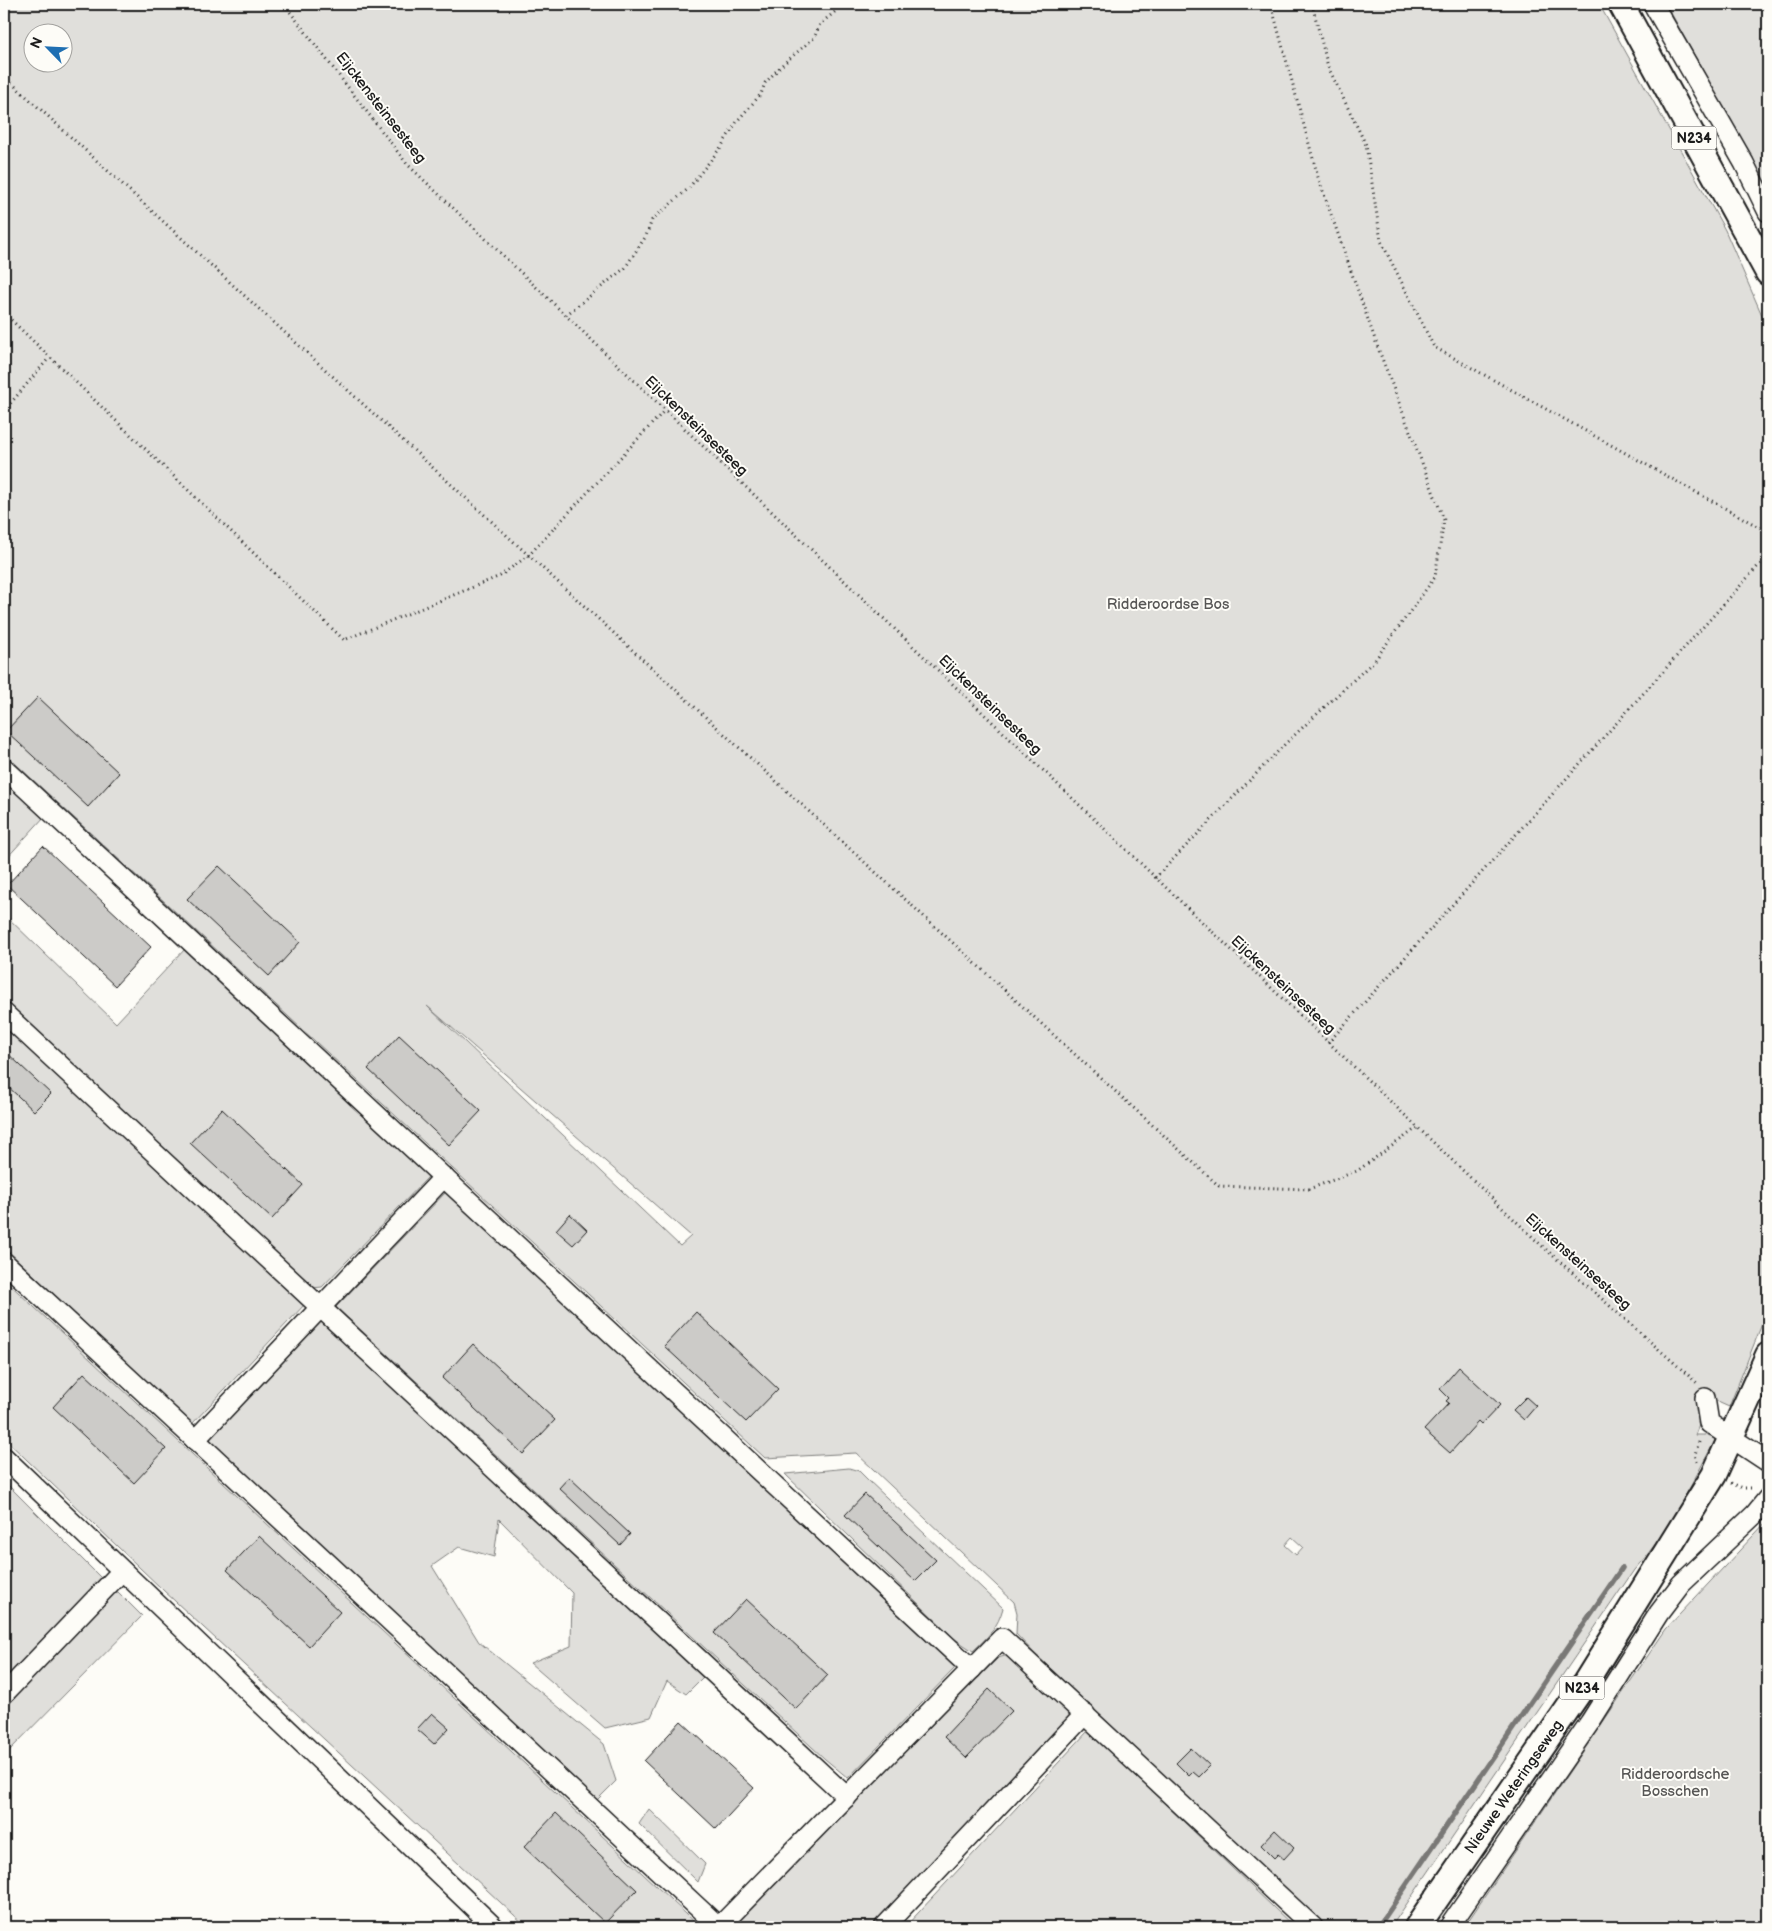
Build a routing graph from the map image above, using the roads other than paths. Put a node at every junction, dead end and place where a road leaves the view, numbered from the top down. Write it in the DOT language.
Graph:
graph roads {
  1 [pos="1621,4"];
  2 [pos="1653,4"];
  3 [pos="1768,212"];
  4 [pos="1768,273"];
  5 [pos="4,768"];
  6 [pos="4,1013"];
  7 [pos="444,1178"];
  8 [pos="4,1262"];
  9 [pos="320,1308"];
  10 [pos="1768,1355"];
  11 [pos="1705,1398"];
  12 [pos="1731,1439"];
  13 [pos="195,1440"];
  14 [pos="4,1458"];
  15 [pos="1768,1462"];
  16 [pos="1768,1498"];
  17 [pos="122,1570"];
  18 [pos="972,1669"];
  19 [pos="4,1694"];
  20 [pos="1085,1714"];
  21 [pos="846,1797"];
  22 [pos="494,1927"];
  23 [pos="884,1927"];
  24 [pos="1313,1927"];
  25 [pos="1417,1927"];
  26 [pos="1449,1927"];
  1 -- 4 [label="main road, N234"];
  2 -- 3 [label="street"];
  5 -- 7 [label="street"];
  6 -- 9 [label="street"];
  7 -- 9 [label="street"];
  7 -- 18 [label="street"];
  8 -- 13 [label="street"];
  9 -- 13 [label="street"];
  9 -- 21 [label="street"];
  10 -- 12 [label="main road, N234"];
  11 -- 12 [label="street"];
  12 -- 15 [label="street"];
  12 -- 25 [label="main road, Nieuwe Weteringseweg / N234"];
  13 -- 21 [label="street"];
  14 -- 17 [label="street"];
  16 -- 26 [label="street, Nieuwe Weteringseweg"];
  17 -- 19 [label="street"];
  17 -- 22 [label="street"];
  18 -- 20 [label="street"];
  18 -- 21 [label="street"];
  20 -- 23 [label="street"];
  20 -- 24 [label="street"];
}
